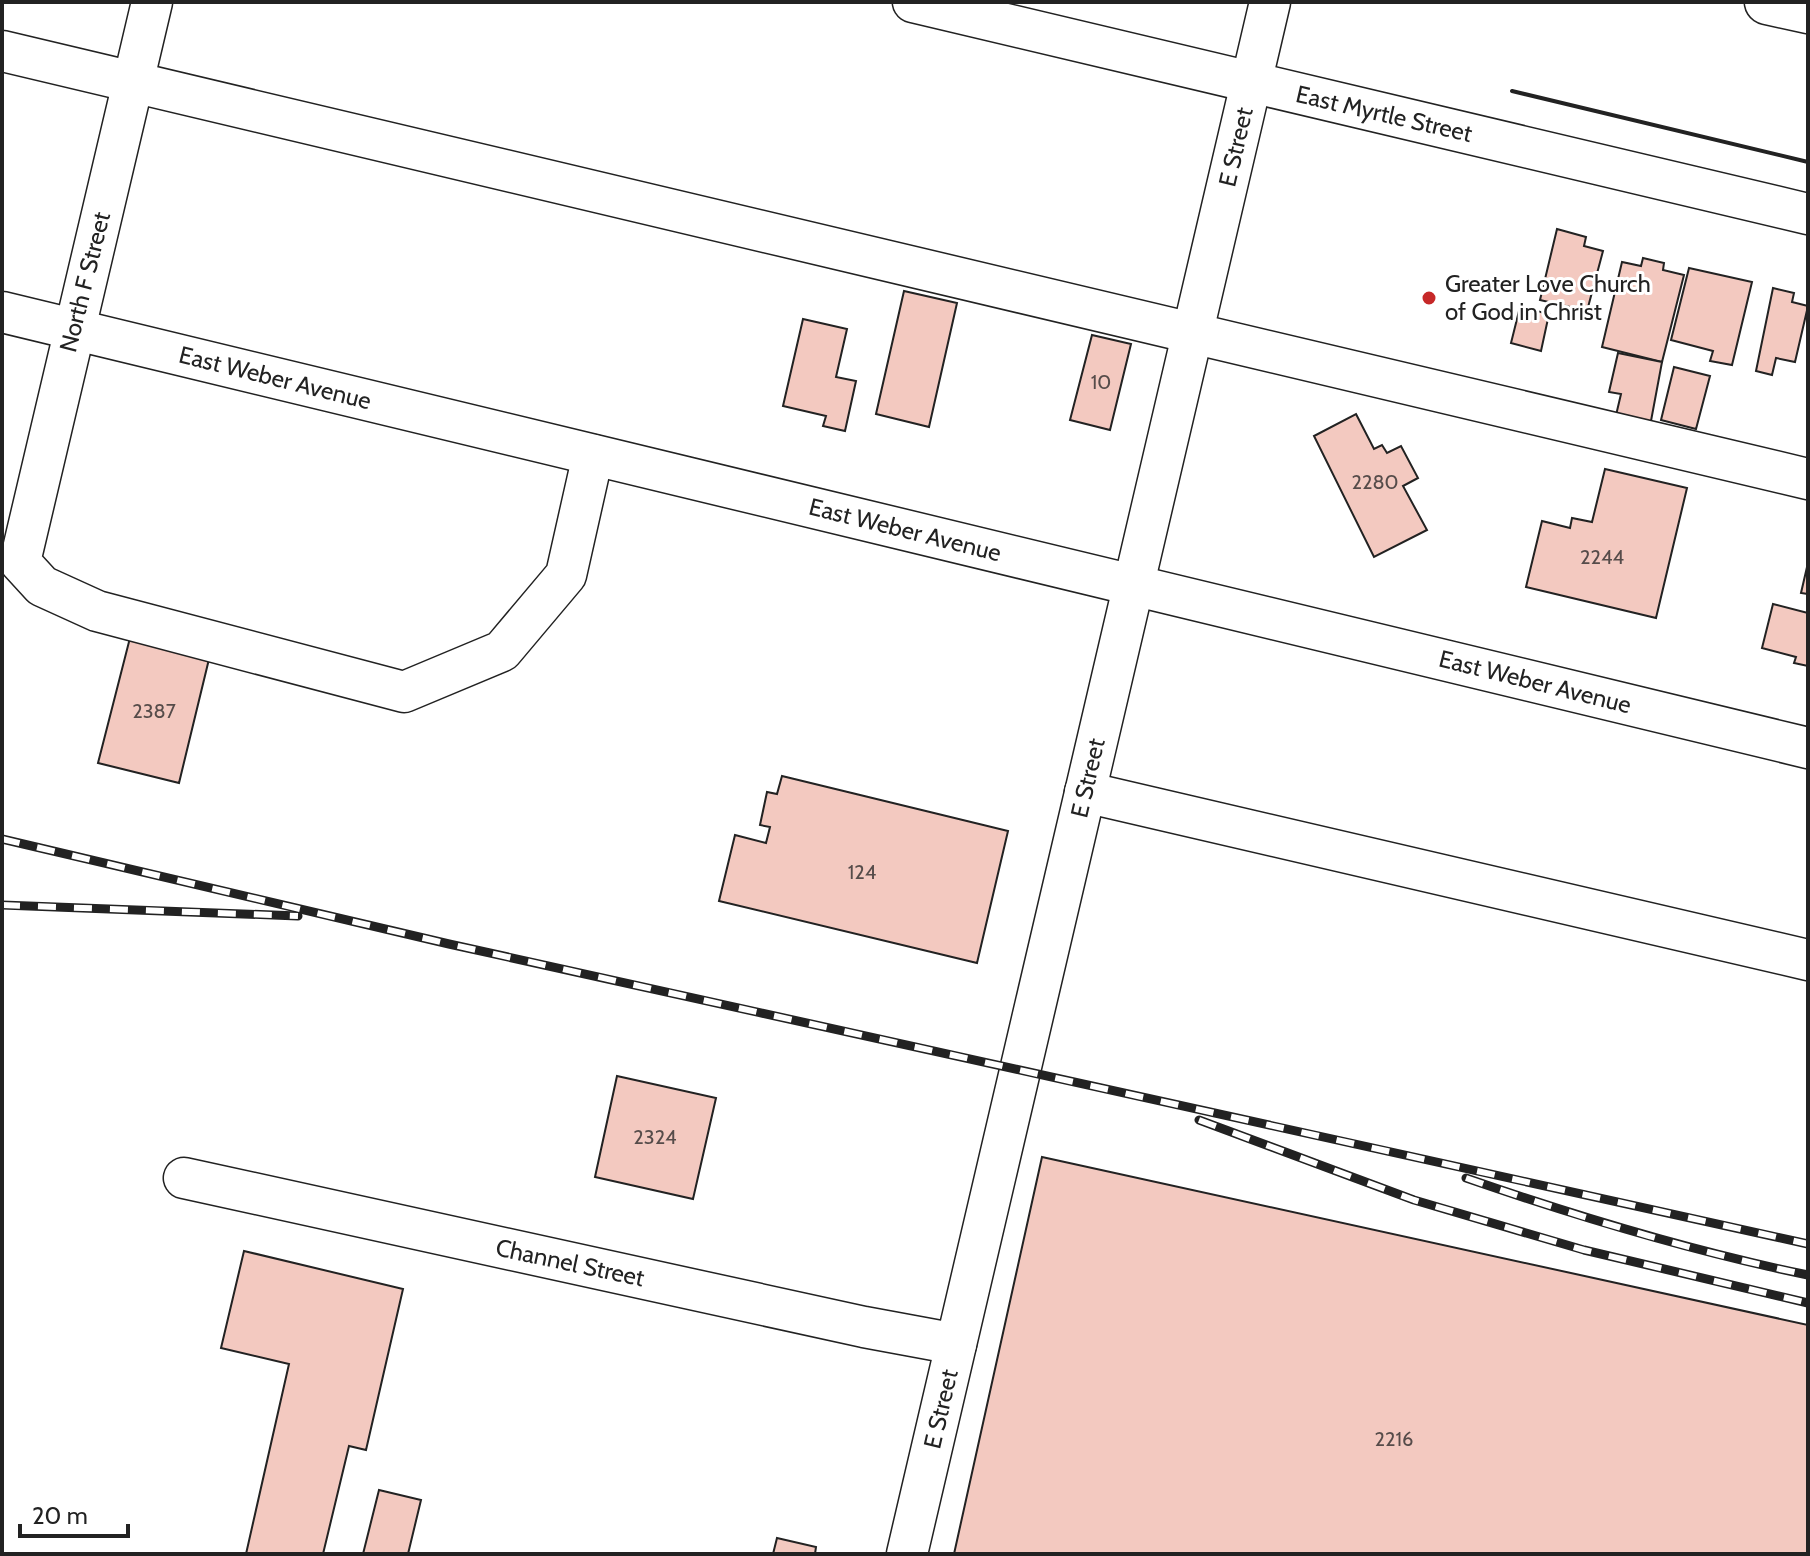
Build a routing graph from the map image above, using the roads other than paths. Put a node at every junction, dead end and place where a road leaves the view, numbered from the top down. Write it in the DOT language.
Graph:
graph roads {
  1 [pos="152,2"];
  2 [pos="913,2"];
  3 [pos="1767,2"];
  4 [pos="1268,8"];
  5 [pos="1808,11"];
  6 [pos="2,51"];
  7 [pos="133,82"];
  8 [pos="1251,82"];
  9 [pos="1808,214"];
  10 [pos="2,312"];
  11 [pos="75,330"];
  12 [pos="1192,333"];
  13 [pos="593,455"];
  14 [pos="1808,479"];
  15 [pos="1133,585"];
  16 [pos="1808,748"];
  17 [pos="1085,792"];
  18 [pos="1808,960"];
  19 [pos="184,1178"];
  20 [pos="956,1344"];
  21 [pos="907,1554"];
  1 -- 7 [label="street, North F Street"];
  2 -- 8 [label="street, East Myrtle Street"];
  3 -- 5 [label="highway"];
  4 -- 8 [label="street, E Street"];
  6 -- 7 [label="street"];
  7 -- 11 [label="street, North F Street"];
  7 -- 12 [label="street"];
  8 -- 9 [label="street, East Myrtle Street"];
  8 -- 12 [label="street, E Street"];
  10 -- 11 [label="street, East Weber Avenue"];
  11 -- 13 [label="street, East Weber Avenue"];
  11 -- 13 [label="street, North F Street"];
  12 -- 14 [label="street"];
  12 -- 15 [label="street, E Street"];
  13 -- 15 [label="street, East Weber Avenue"];
  15 -- 16 [label="street, East Weber Avenue"];
  15 -- 17 [label="street, E Street"];
  17 -- 18 [label="street"];
  17 -- 20 [label="street, E Street"];
  19 -- 20 [label="street, Channel Street"];
  20 -- 21 [label="street, E Street"];
}
